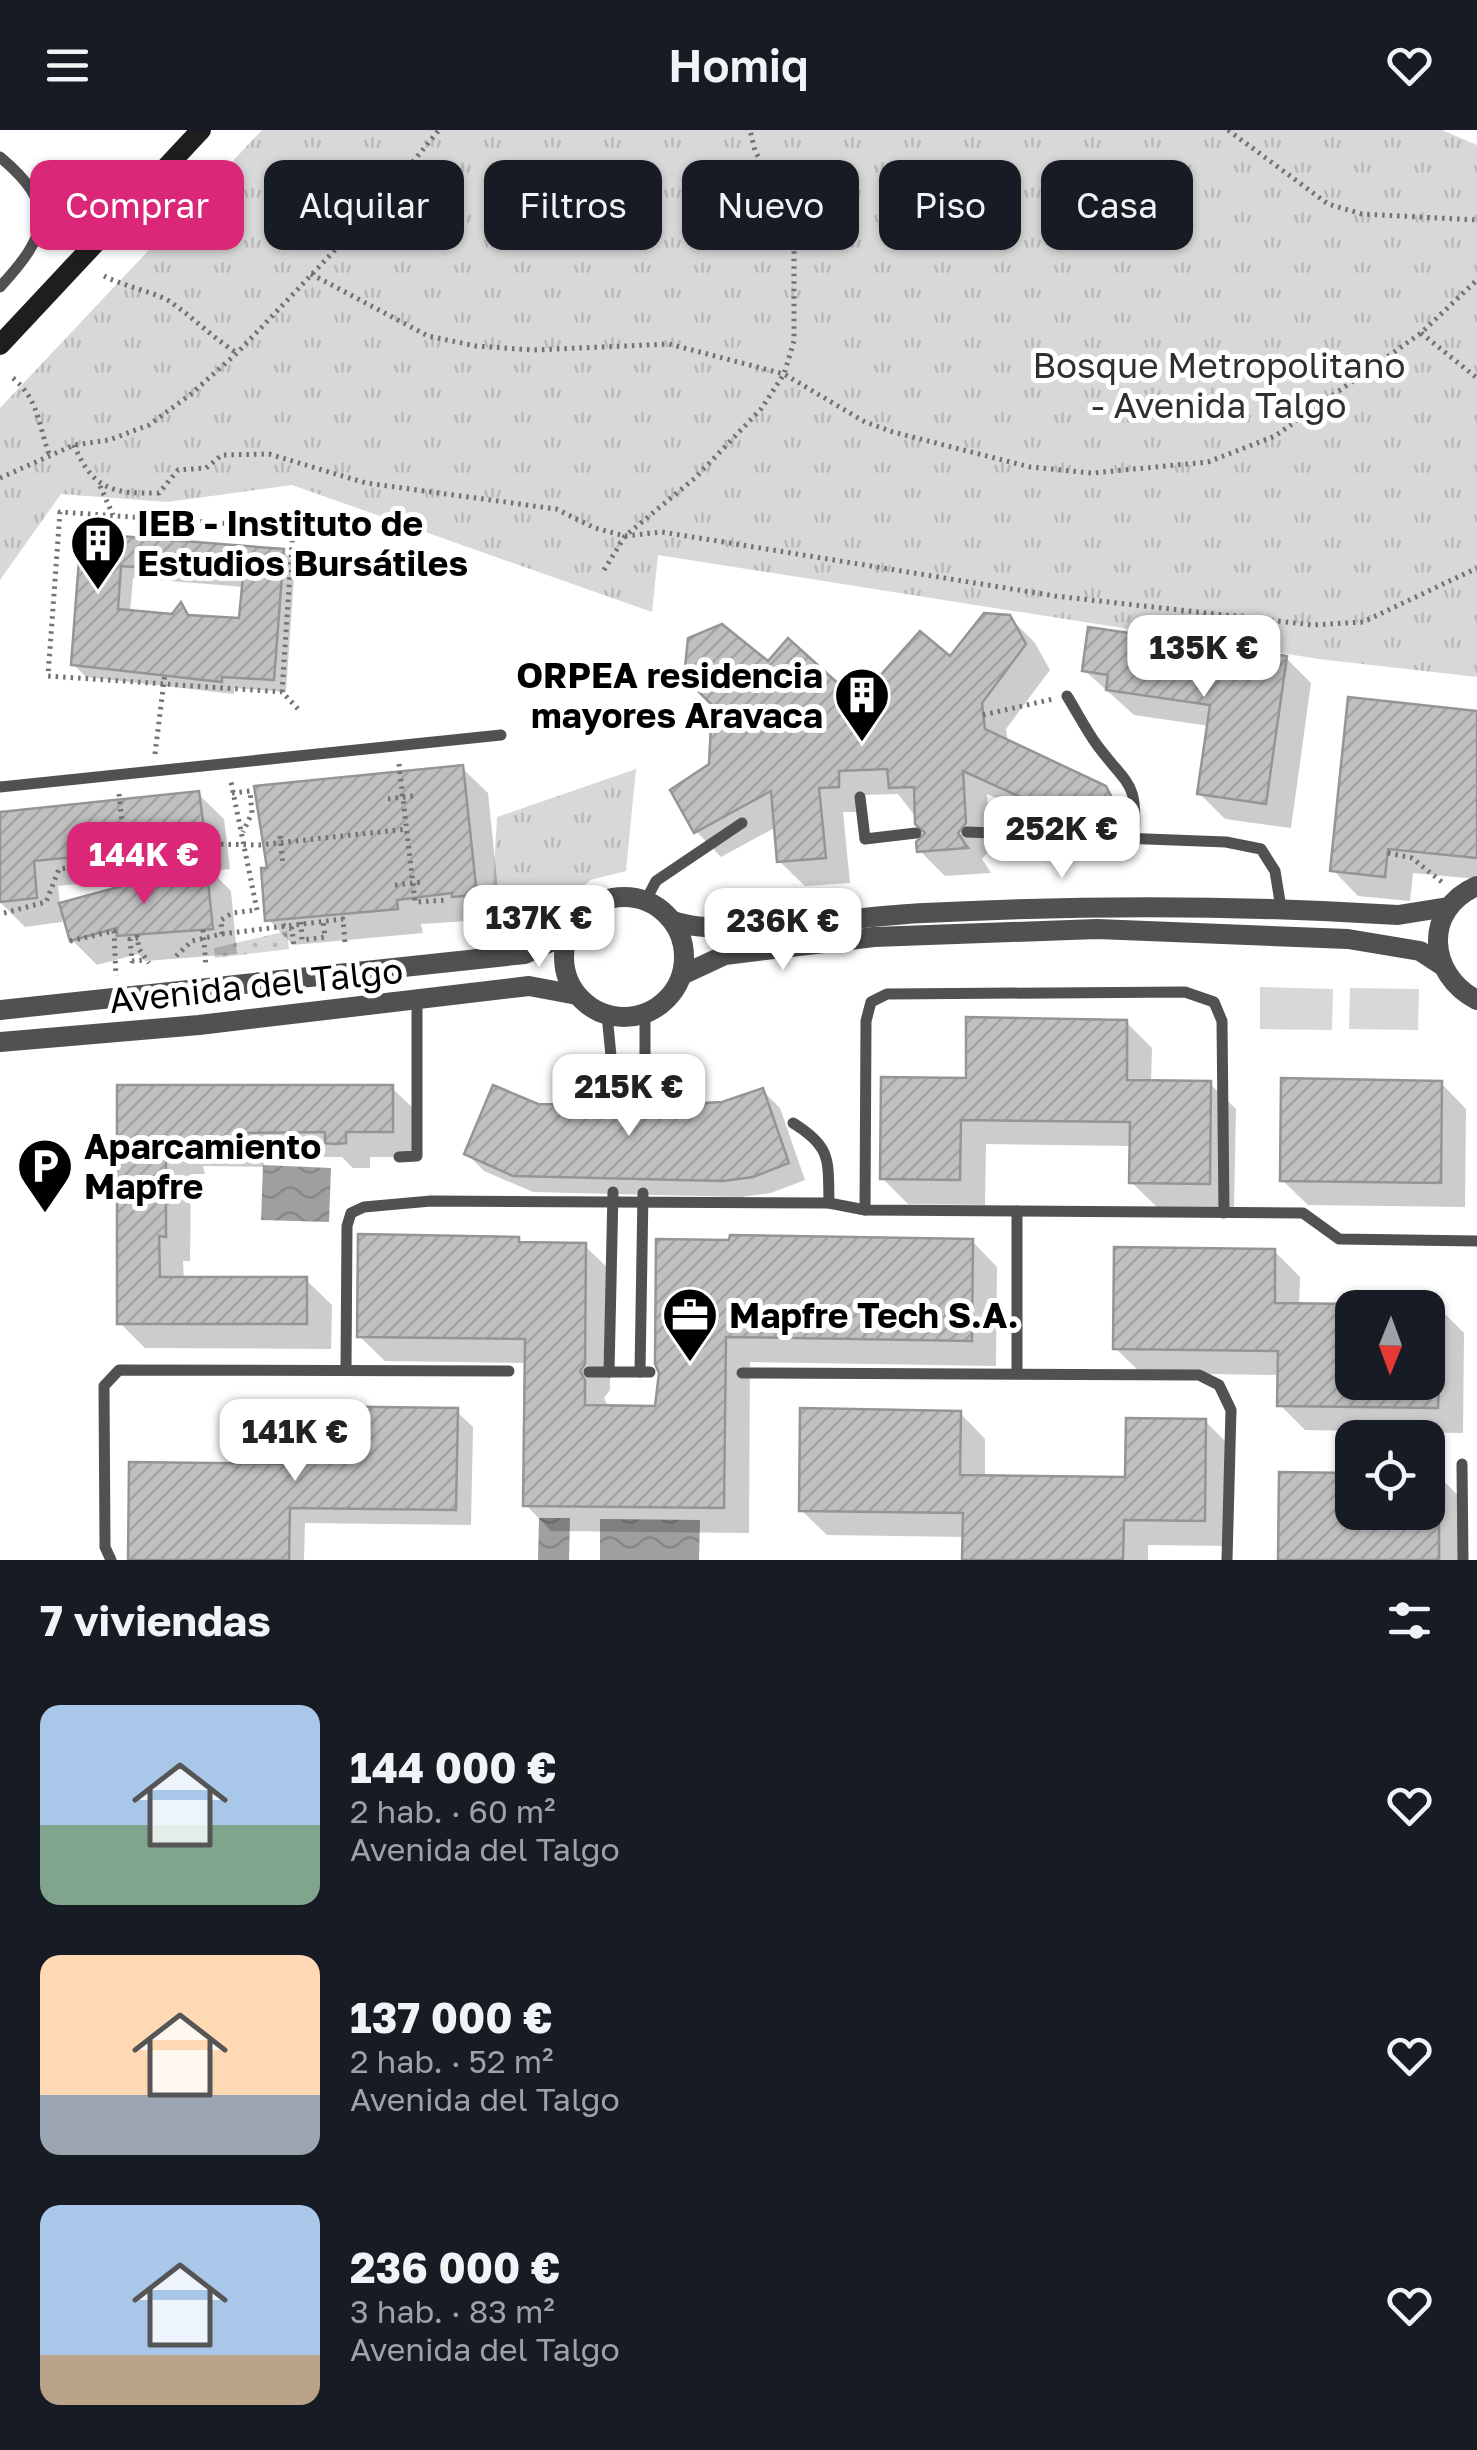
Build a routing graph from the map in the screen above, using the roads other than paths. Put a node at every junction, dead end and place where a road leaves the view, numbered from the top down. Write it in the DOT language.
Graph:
graph roads {
  1 [pos="201,130"];
  2 [pos="0,157"];
  3 [pos="0,287"];
  4 [pos="0,345"];
  5 [pos="1067,696"];
  6 [pos="501,734"];
  7 [pos="0,788"];
  8 [pos="860,796"];
  9 [pos="742,823"];
  10 [pos="967,832"];
  11 [pos="916,833"];
  12 [pos="1134,839"];
  13 [pos="1477,886"];
  14 [pos="646,900"];
  15 [pos="1448,907"];
  16 [pos="1281,908"];
  17 [pos="673,920"];
  18 [pos="568,934"];
  19 [pos="1440,964"];
  20 [pos="682,975"];
  21 [pos="577,995"];
  22 [pos="1477,1000"];
  23 [pos="417,1001"];
  24 [pos="0,1010"];
  25 [pos="644,1014"];
  26 [pos="607,1015"];
  27 [pos="0,1042"];
  28 [pos="615,1096"];
  29 [pos="645,1096"];
  30 [pos="793,1123"];
  31 [pos="398,1157"];
  32 [pos="613,1197"];
  33 [pos="643,1198"];
  34 [pos="829,1204"];
  35 [pos="866,1210"];
  36 [pos="1017,1211"];
  37 [pos="1224,1212"];
  38 [pos="1477,1241"];
  39 [pos="346,1370"];
  40 [pos="509,1371"];
  41 [pos="589,1372"];
  42 [pos="610,1372"];
  43 [pos="742,1373"];
  44 [pos="1017,1374"];
  45 [pos="1462,1464"];
  46 [pos="110,1560"];
  47 [pos="1227,1560"];
  48 [pos="1463,1560"];
  1 -- 4 [label="main road"];
  2 -- 3 [label="lane"];
  5 -- 12 [label="lane"];
  6 -- 7 [label="lane"];
  8 -- 11 [label="lane"];
  9 -- 14 [label="lane"];
  10 -- 12 [label="lane"];
  12 -- 16 [label="lane"];
  13 -- 15 [label="street"];
  14 -- 17 [label="street"];
  14 -- 18 [label="street"];
  15 -- 16 [label="street"];
  15 -- 19 [label="street"];
  16 -- 17 [label="street"];
  17 -- 20 [label="street"];
  18 -- 21 [label="street"];
  18 -- 24 [label="street, Avenida del Talgo"];
  19 -- 20 [label="street"];
  19 -- 22 [label="street"];
  20 -- 25 [label="street"];
  21 -- 23 [label="street, Avenida del Talgo"];
  21 -- 26 [label="street"];
  23 -- 27 [label="street, Avenida del Talgo"];
  23 -- 31 [label="lane"];
  25 -- 26 [label="street"];
  25 -- 29 [label="lane"];
  26 -- 28 [label="lane"];
  30 -- 34 [label="lane"];
  32 -- 33 [label="lane"];
  32 -- 39 [label="lane"];
  32 -- 42 [label="lane"];
  33 -- 34 [label="lane"];
  33 -- 42 [label="lane"];
  34 -- 35 [label="lane"];
  35 -- 36 [label="lane"];
  35 -- 37 [label="lane"];
  36 -- 37 [label="lane"];
  36 -- 44 [label="lane"];
  37 -- 38 [label="lane"];
  39 -- 40 [label="lane"];
  39 -- 46 [label="lane"];
  41 -- 42 [label="lane"];
  43 -- 44 [label="lane"];
  44 -- 47 [label="lane"];
  45 -- 48 [label="lane"];
}
